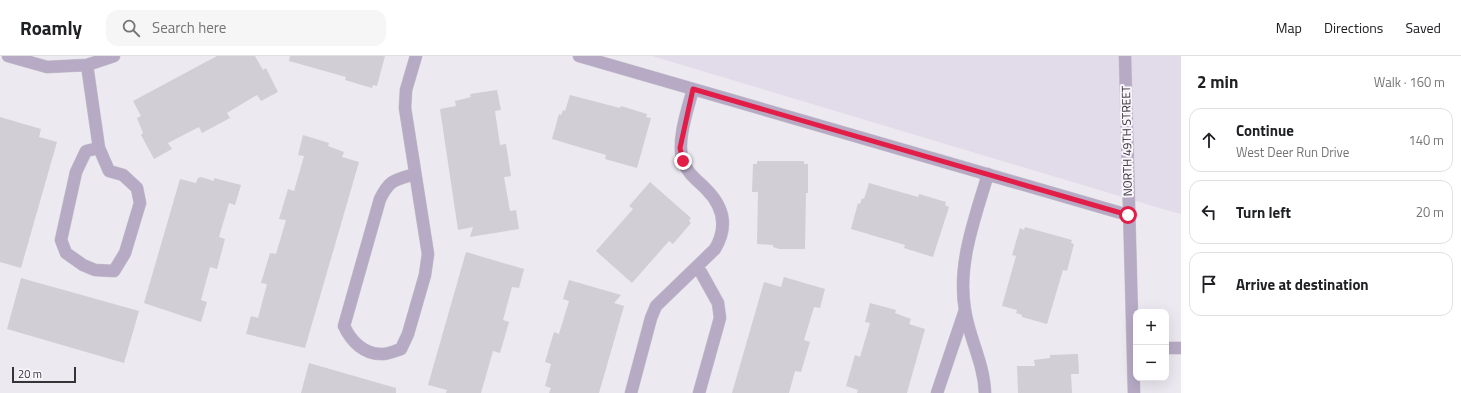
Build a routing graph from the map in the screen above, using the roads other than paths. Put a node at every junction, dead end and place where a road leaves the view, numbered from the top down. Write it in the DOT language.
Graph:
graph roads {
  1 [pos="8,56"];
  2 [pos="114,56"];
  3 [pos="416,56"];
  4 [pos="579,56"];
  5 [pos="1125,56"];
  6 [pos="87,65"];
  7 [pos="693,89"];
  8 [pos="99,148"];
  9 [pos="416,174"];
  10 [pos="988,174"];
  11 [pos="1128,215"];
  12 [pos="698,267"];
  13 [pos="965,310"];
  14 [pos="1133,322"];
  15 [pos="1134,345"];
  16 [pos="1169,348"];
  17 [pos="1181,348"];
  18 [pos="631,393"];
  19 [pos="699,393"];
  20 [pos="937,393"];
  21 [pos="985,393"];
  22 [pos="1134,393"];
  1 -- 6 [label="street"];
  2 -- 6 [label="street"];
  3 -- 9 [label="street"];
  4 -- 7 [label="street"];
  5 -- 11 [label="street, NORTH 49TH STREET"];
  6 -- 8 [label="street"];
  7 -- 10 [label="street"];
  7 -- 12 [label="street"];
  8 -- 8 [label="street"];
  9 -- 9 [label="street"];
  10 -- 11 [label="street"];
  10 -- 13 [label="street"];
  11 -- 14 [label="street, NORTH 49TH STREET"];
  12 -- 18 [label="street"];
  12 -- 19 [label="street"];
  13 -- 20 [label="street"];
  13 -- 21 [label="street"];
  15 -- 22 [label="street, NORTH 49TH STREET"];
  16 -- 17 [label="street"];
}
